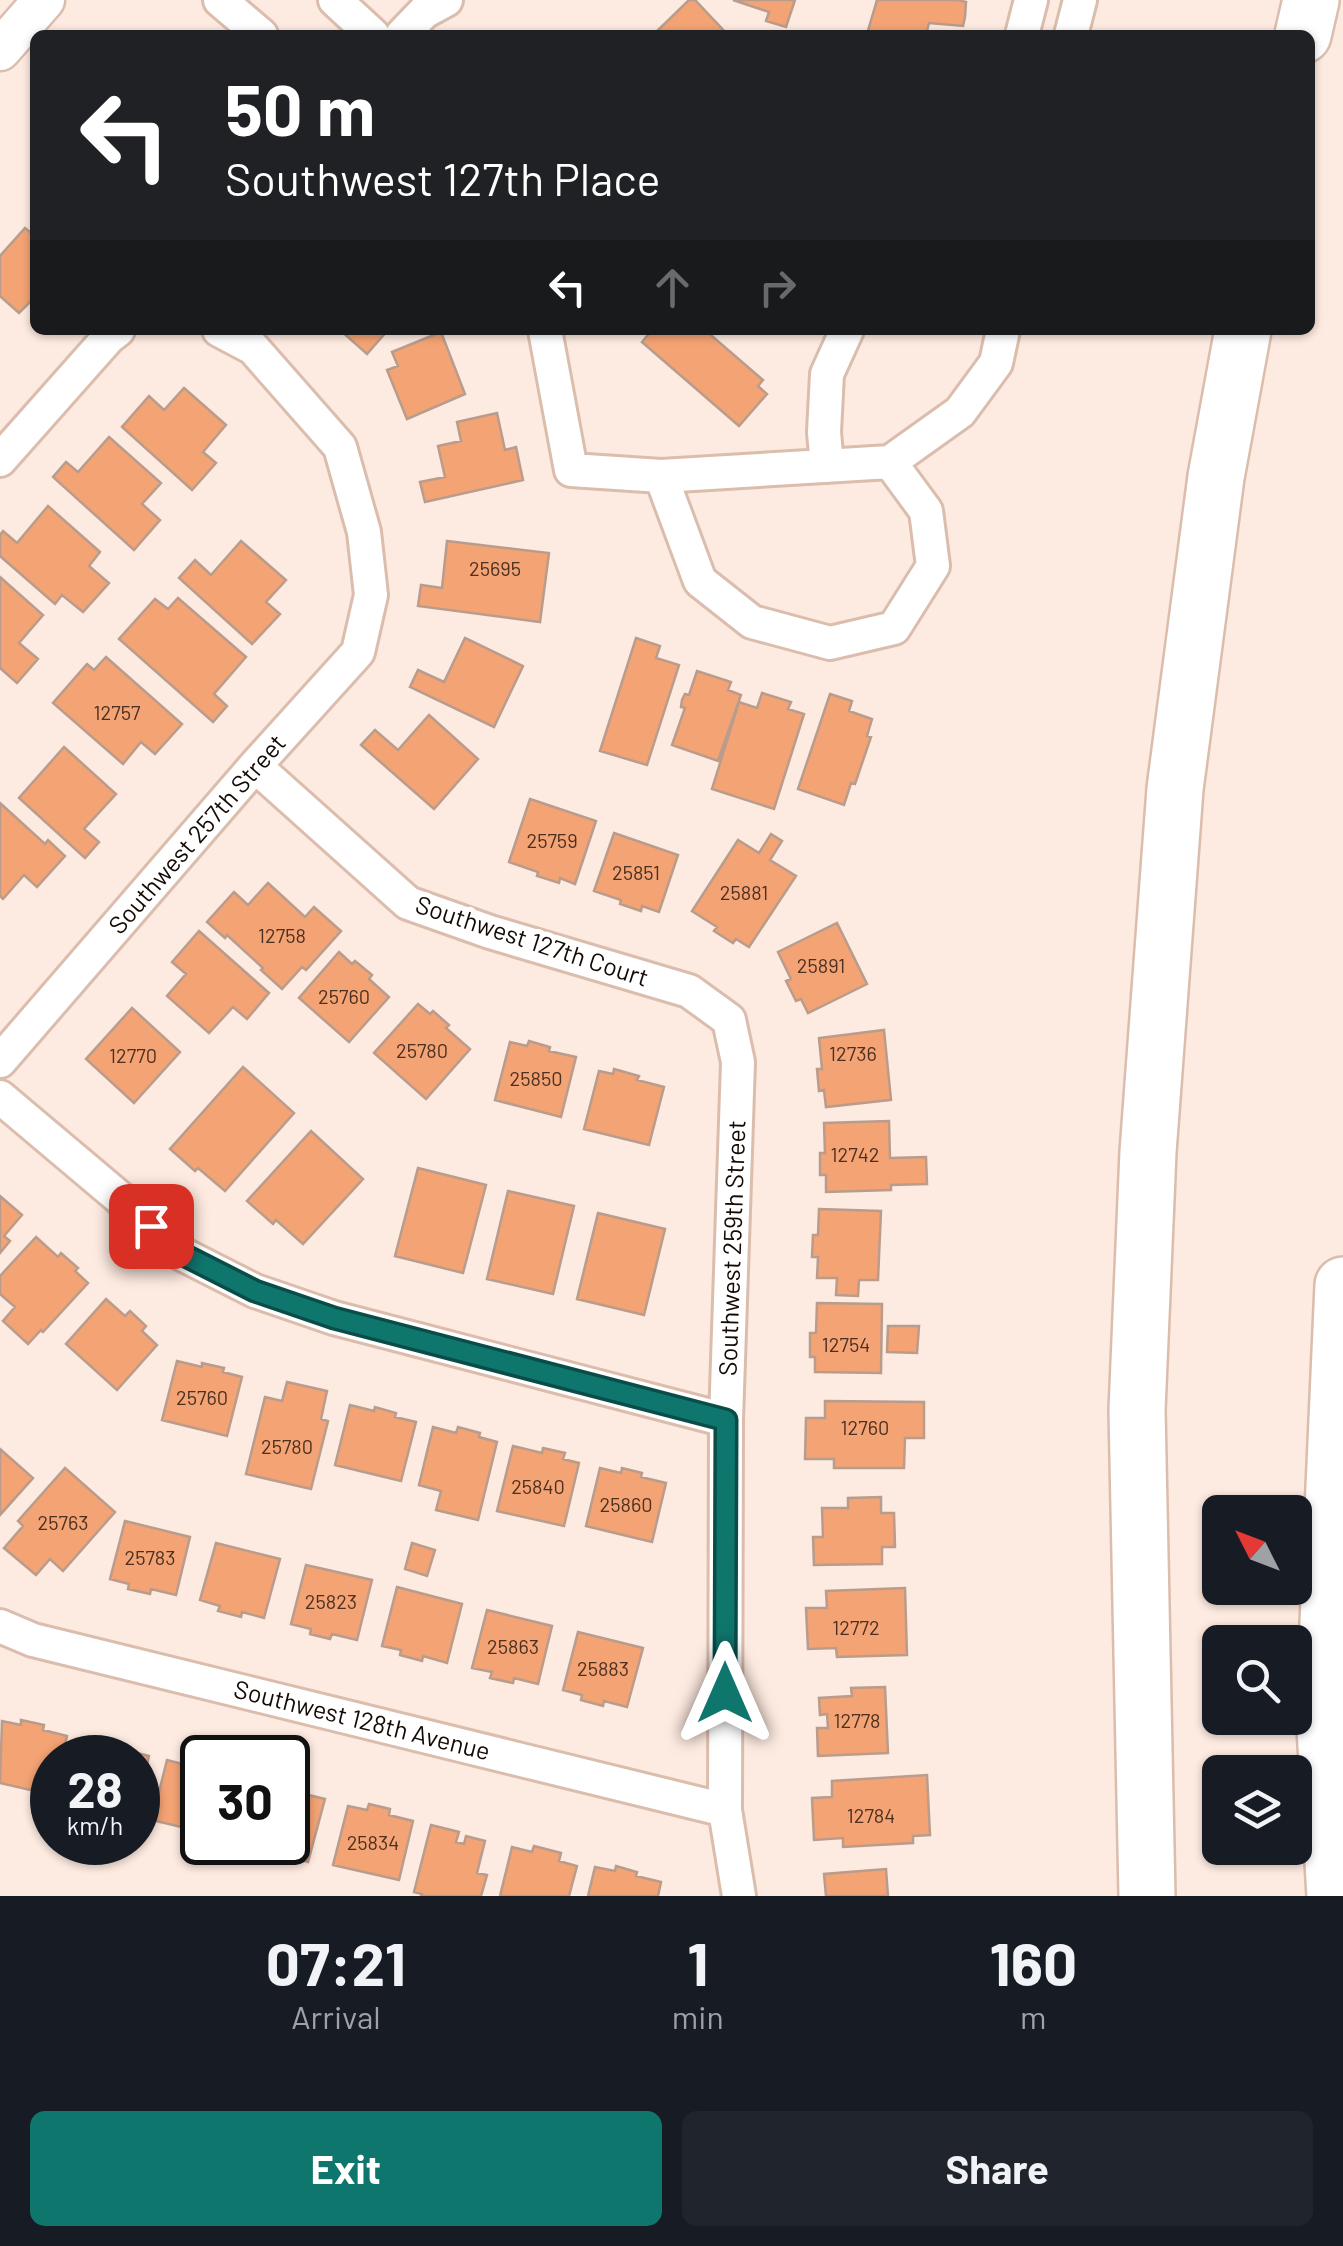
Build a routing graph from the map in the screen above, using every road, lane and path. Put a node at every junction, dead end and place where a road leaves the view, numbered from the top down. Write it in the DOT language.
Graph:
graph roads {
  1 [pos="44,0"];
  2 [pos="220,0"];
  3 [pos="335,0"];
  4 [pos="446,0"];
  5 [pos="1031,0"];
  6 [pos="1080,0"];
  7 [pos="1311,0"];
  8 [pos="254,30"];
  9 [pos="368,30"];
  10 [pos="407,30"];
  11 [pos="1023,30"];
  12 [pos="1073,30"];
  13 [pos="1304,30"];
  14 [pos="0,50"];
  15 [pos="112,335"];
  16 [pos="228,335"];
  17 [pos="546,335"];
  18 [pos="844,335"];
  19 [pos="1002,335"];
  20 [pos="1242,335"];
  21 [pos="0,460"];
  22 [pos="890,462"];
  23 [pos="827,466"];
  24 [pos="660,476"];
  25 [pos="255,766"];
  26 [pos="729,1020"];
  27 [pos="0,1061"];
  28 [pos="0,1097"];
  29 [pos="1343,1285"];
  30 [pos="726,1420"];
  31 [pos="0,1626"];
  32 [pos="725,1810"];
  33 [pos="739,1896"];
  34 [pos="1146,1896"];
  35 [pos="1336,1896"];
  1 -- 14 [label="street"];
  2 -- 8 [label="street"];
  3 -- 9 [label="street"];
  4 -- 10 [label="street"];
  5 -- 11 [label="street"];
  6 -- 12 [label="street"];
  7 -- 13 [label="highway"];
  15 -- 21 [label="street"];
  16 -- 25 [label="street, Southwest 257th Street"];
  17 -- 24 [label="street"];
  18 -- 23 [label="street"];
  19 -- 22 [label="street"];
  20 -- 34 [label="highway"];
  22 -- 23 [label="street"];
  22 -- 24 [label="street"];
  23 -- 24 [label="street"];
  25 -- 26 [label="street, Southwest 127th Court"];
  25 -- 27 [label="street, Southwest 257th Street"];
  26 -- 30 [label="street, Southwest 259th Street"];
  28 -- 30 [label="street"];
  29 -- 35 [label="highway"];
  30 -- 32 [label="street, Southwest 259th Street"];
  31 -- 32 [label="street, Southwest 128th Avenue"];
  32 -- 33 [label="street, Southwest 259th Street"];
}
